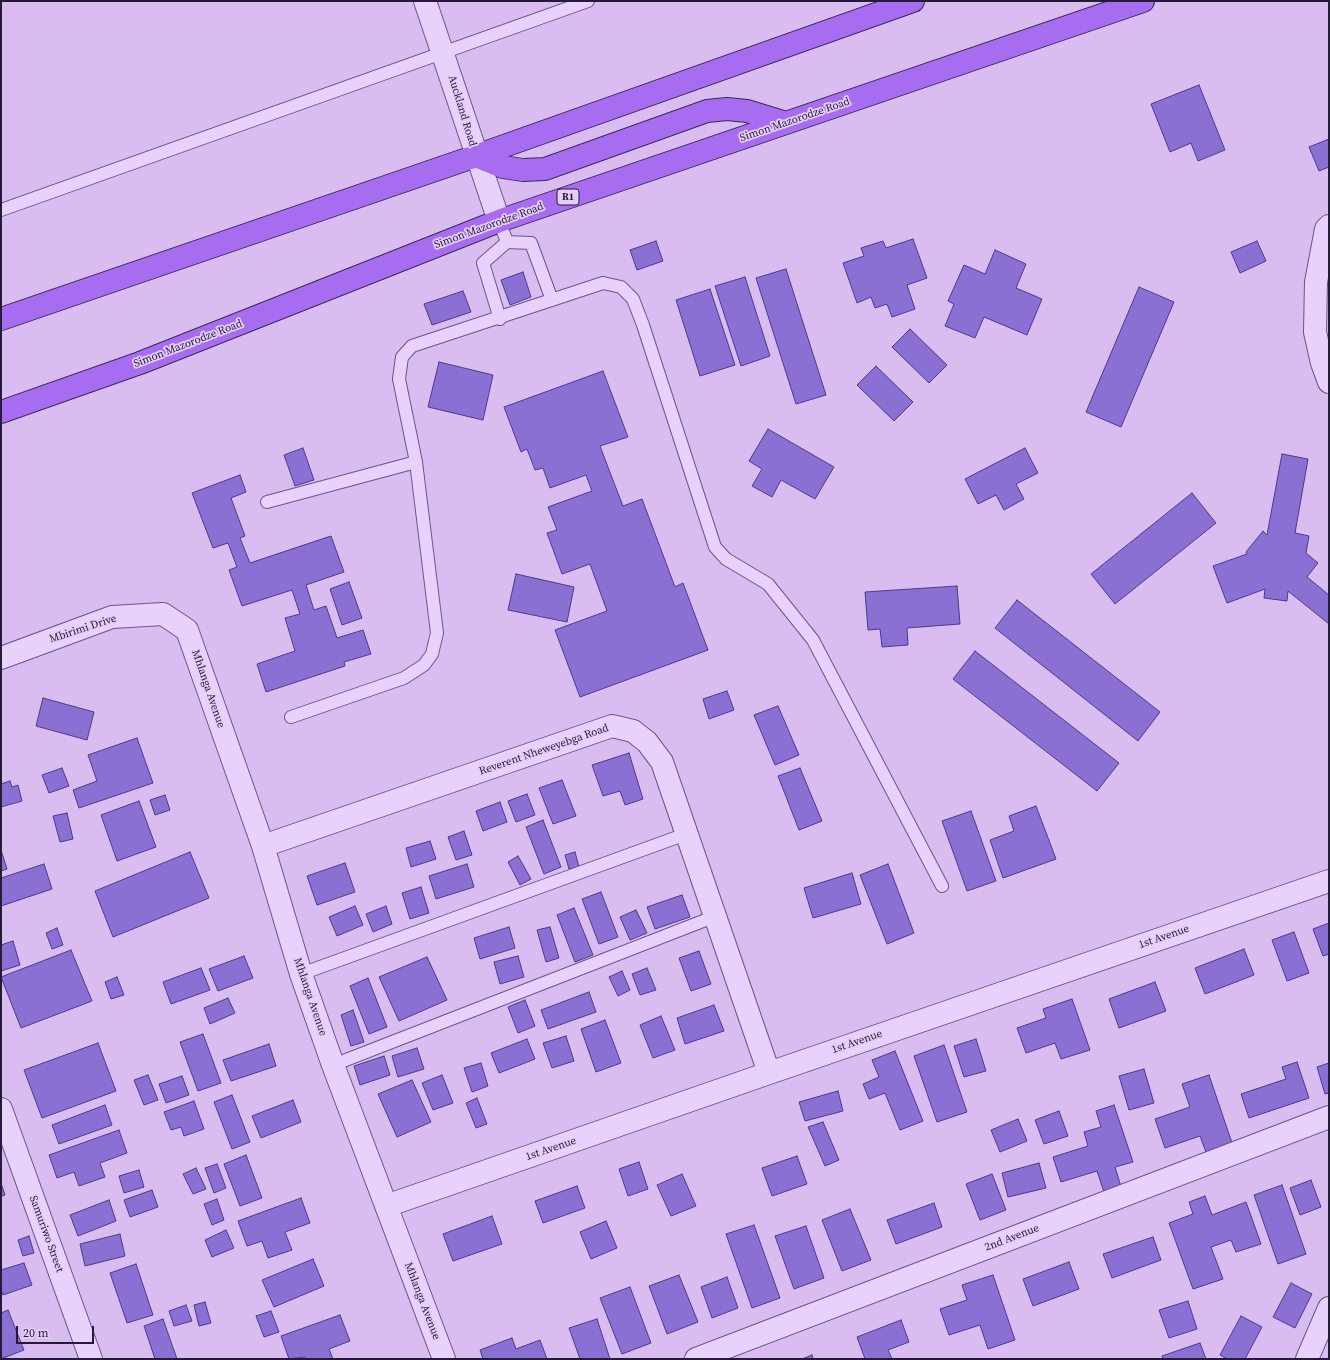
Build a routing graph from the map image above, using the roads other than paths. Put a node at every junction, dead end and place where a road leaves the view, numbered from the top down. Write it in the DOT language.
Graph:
graph roads {
  1 [pos="425,1"];
  2 [pos="588,1"];
  3 [pos="913,1"];
  4 [pos="1143,1"];
  5 [pos="443,52"];
  6 [pos="786,123"];
  7 [pos="476,156"];
  8 [pos="1,210"];
  9 [pos="499,221"];
  10 [pos="1329,226"];
  11 [pos="507,242"];
  12 [pos="552,300"];
  13 [pos="1,318"];
  14 [pos="500,318"];
  15 [pos="1329,382"];
  16 [pos="1,412"];
  17 [pos="416,462"];
  18 [pos="267,502"];
  19 [pos="187,630"];
  20 [pos="1,658"];
  21 [pos="291,717"];
  22 [pos="686,834"];
  23 [pos="263,846"];
  24 [pos="1329,881"];
  25 [pos="942,886"];
  26 [pos="716,916"];
  27 [pos="301,974"];
  28 [pos="333,1065"];
  29 [pos="769,1073"];
  30 [pos="1,1109"];
  31 [pos="1329,1117"];
  32 [pos="386,1206"];
  33 [pos="1329,1308"];
  34 [pos="91,1359"];
  35 [pos="444,1359"];
  36 [pos="696,1359"];
  37 [pos="1307,1359"];
  1 -- 5 [label="street, Auckland Road"];
  2 -- 5 [label="lane"];
  3 -- 7 [label="highway"];
  4 -- 6 [label="highway, Simon Mazorodze Road / R1"];
  5 -- 7 [label="street, Auckland Road"];
  5 -- 8 [label="lane"];
  6 -- 7 [label="highway"];
  6 -- 9 [label="highway, Simon Mazorodze Road / R1"];
  7 -- 9 [label="street, Auckland Road"];
  7 -- 13 [label="highway"];
  9 -- 11 [label="lane"];
  9 -- 16 [label="highway, Simon Mazorodze Road / R1"];
  10 -- 15 [label="street"];
  11 -- 12 [label="lane"];
  11 -- 14 [label="lane"];
  12 -- 14 [label="lane"];
  12 -- 25 [label="lane"];
  14 -- 17 [label="lane"];
  17 -- 18 [label="lane"];
  17 -- 21 [label="lane"];
  19 -- 20 [label="street, Mbirimi Drive"];
  19 -- 23 [label="street, Mhlanga Avenue"];
  22 -- 23 [label="street, Reverent Nheweyebga Road"];
  22 -- 26 [label="street, Reverent Nheweyebga Road"];
  22 -- 27 [label="lane"];
  23 -- 27 [label="street, Mhlanga Avenue"];
  24 -- 29 [label="street, 1st Avenue"];
  26 -- 28 [label="lane"];
  26 -- 29 [label="street, Reverent Nheweyebga Road"];
  27 -- 28 [label="street, Mhlanga Avenue"];
  28 -- 32 [label="street, Mhlanga Avenue"];
  29 -- 32 [label="street, 1st Avenue"];
  30 -- 34 [label="street, Samuriwo Street"];
  31 -- 36 [label="street, 2nd Avenue"];
  32 -- 35 [label="street, Mhlanga Avenue"];
  33 -- 37 [label="street"];
}
